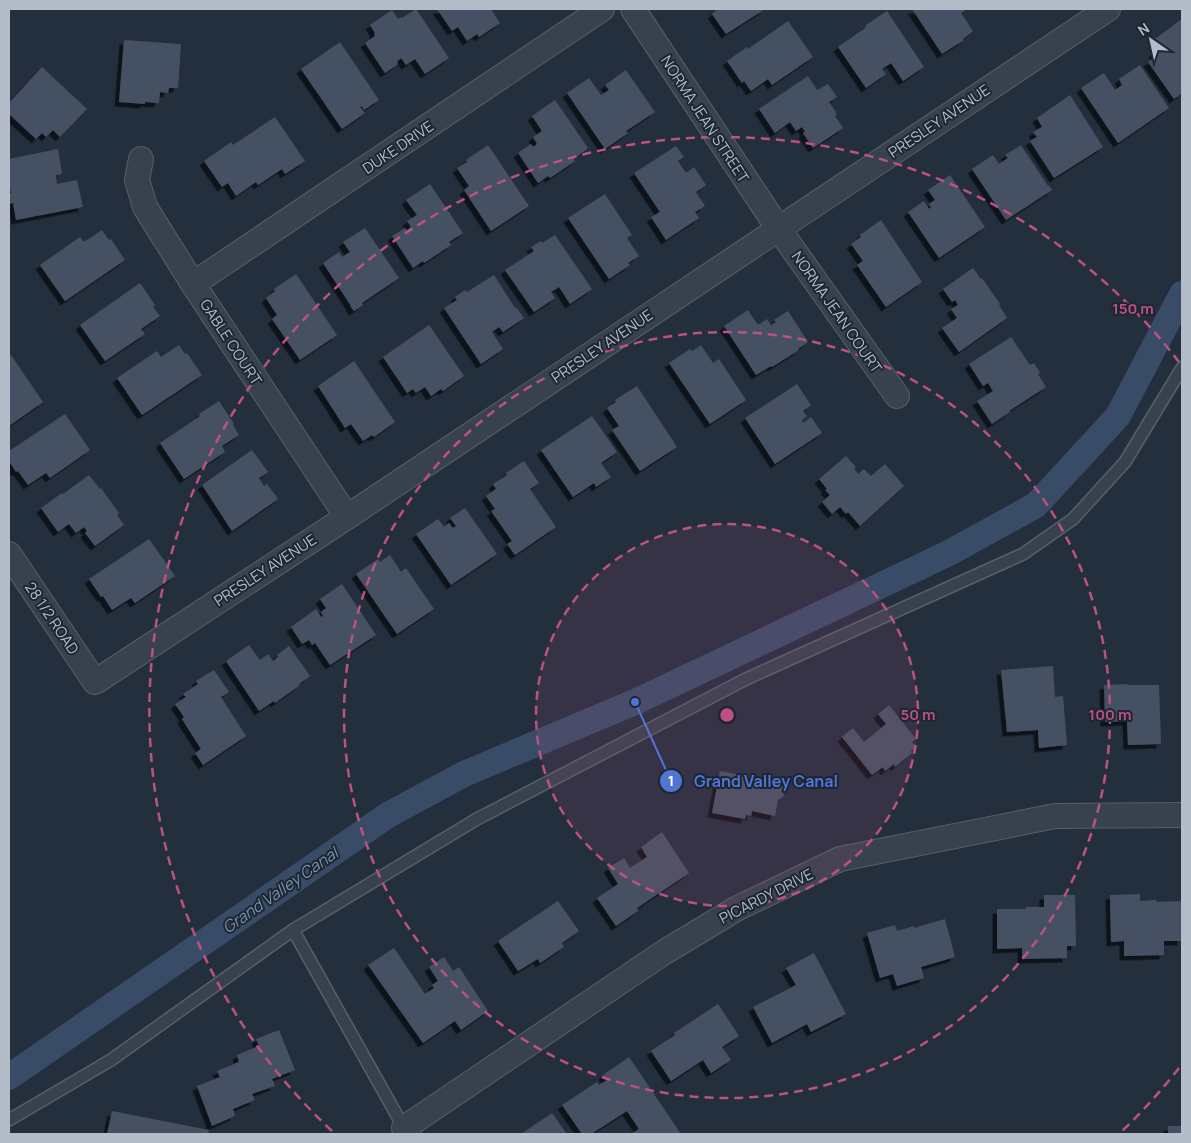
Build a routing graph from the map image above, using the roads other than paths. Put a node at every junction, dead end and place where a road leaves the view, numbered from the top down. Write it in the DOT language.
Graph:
graph roads {
  1 [pos="602,9"];
  2 [pos="633,9"];
  3 [pos="1108,9"];
  4 [pos="141,159"];
  5 [pos="778,228"];
  6 [pos="194,284"];
  7 [pos="1182,368"];
  8 [pos="897,396"];
  9 [pos="347,517"];
  10 [pos="9,554"];
  11 [pos="96,682"];
  12 [pos="1182,815"];
  13 [pos="293,930"];
  14 [pos="9,1120"];
  15 [pos="407,1131"];
  1 -- 6 [label="street, DUKE DRIVE"];
  2 -- 5 [label="street, NORMA JEAN STREET"];
  3 -- 5 [label="street, PRESLEY AVENUE"];
  4 -- 6 [label="street, GABLE COURT"];
  5 -- 8 [label="street, NORMA JEAN COURT"];
  5 -- 9 [label="street, PRESLEY AVENUE"];
  6 -- 9 [label="street, GABLE COURT"];
  7 -- 13 [label="lane"];
  9 -- 11 [label="street, PRESLEY AVENUE"];
  10 -- 11 [label="street, 28 1/2 ROAD"];
  12 -- 15 [label="street, PICARDY DRIVE"];
  13 -- 14 [label="lane"];
  13 -- 15 [label="lane"];
}
